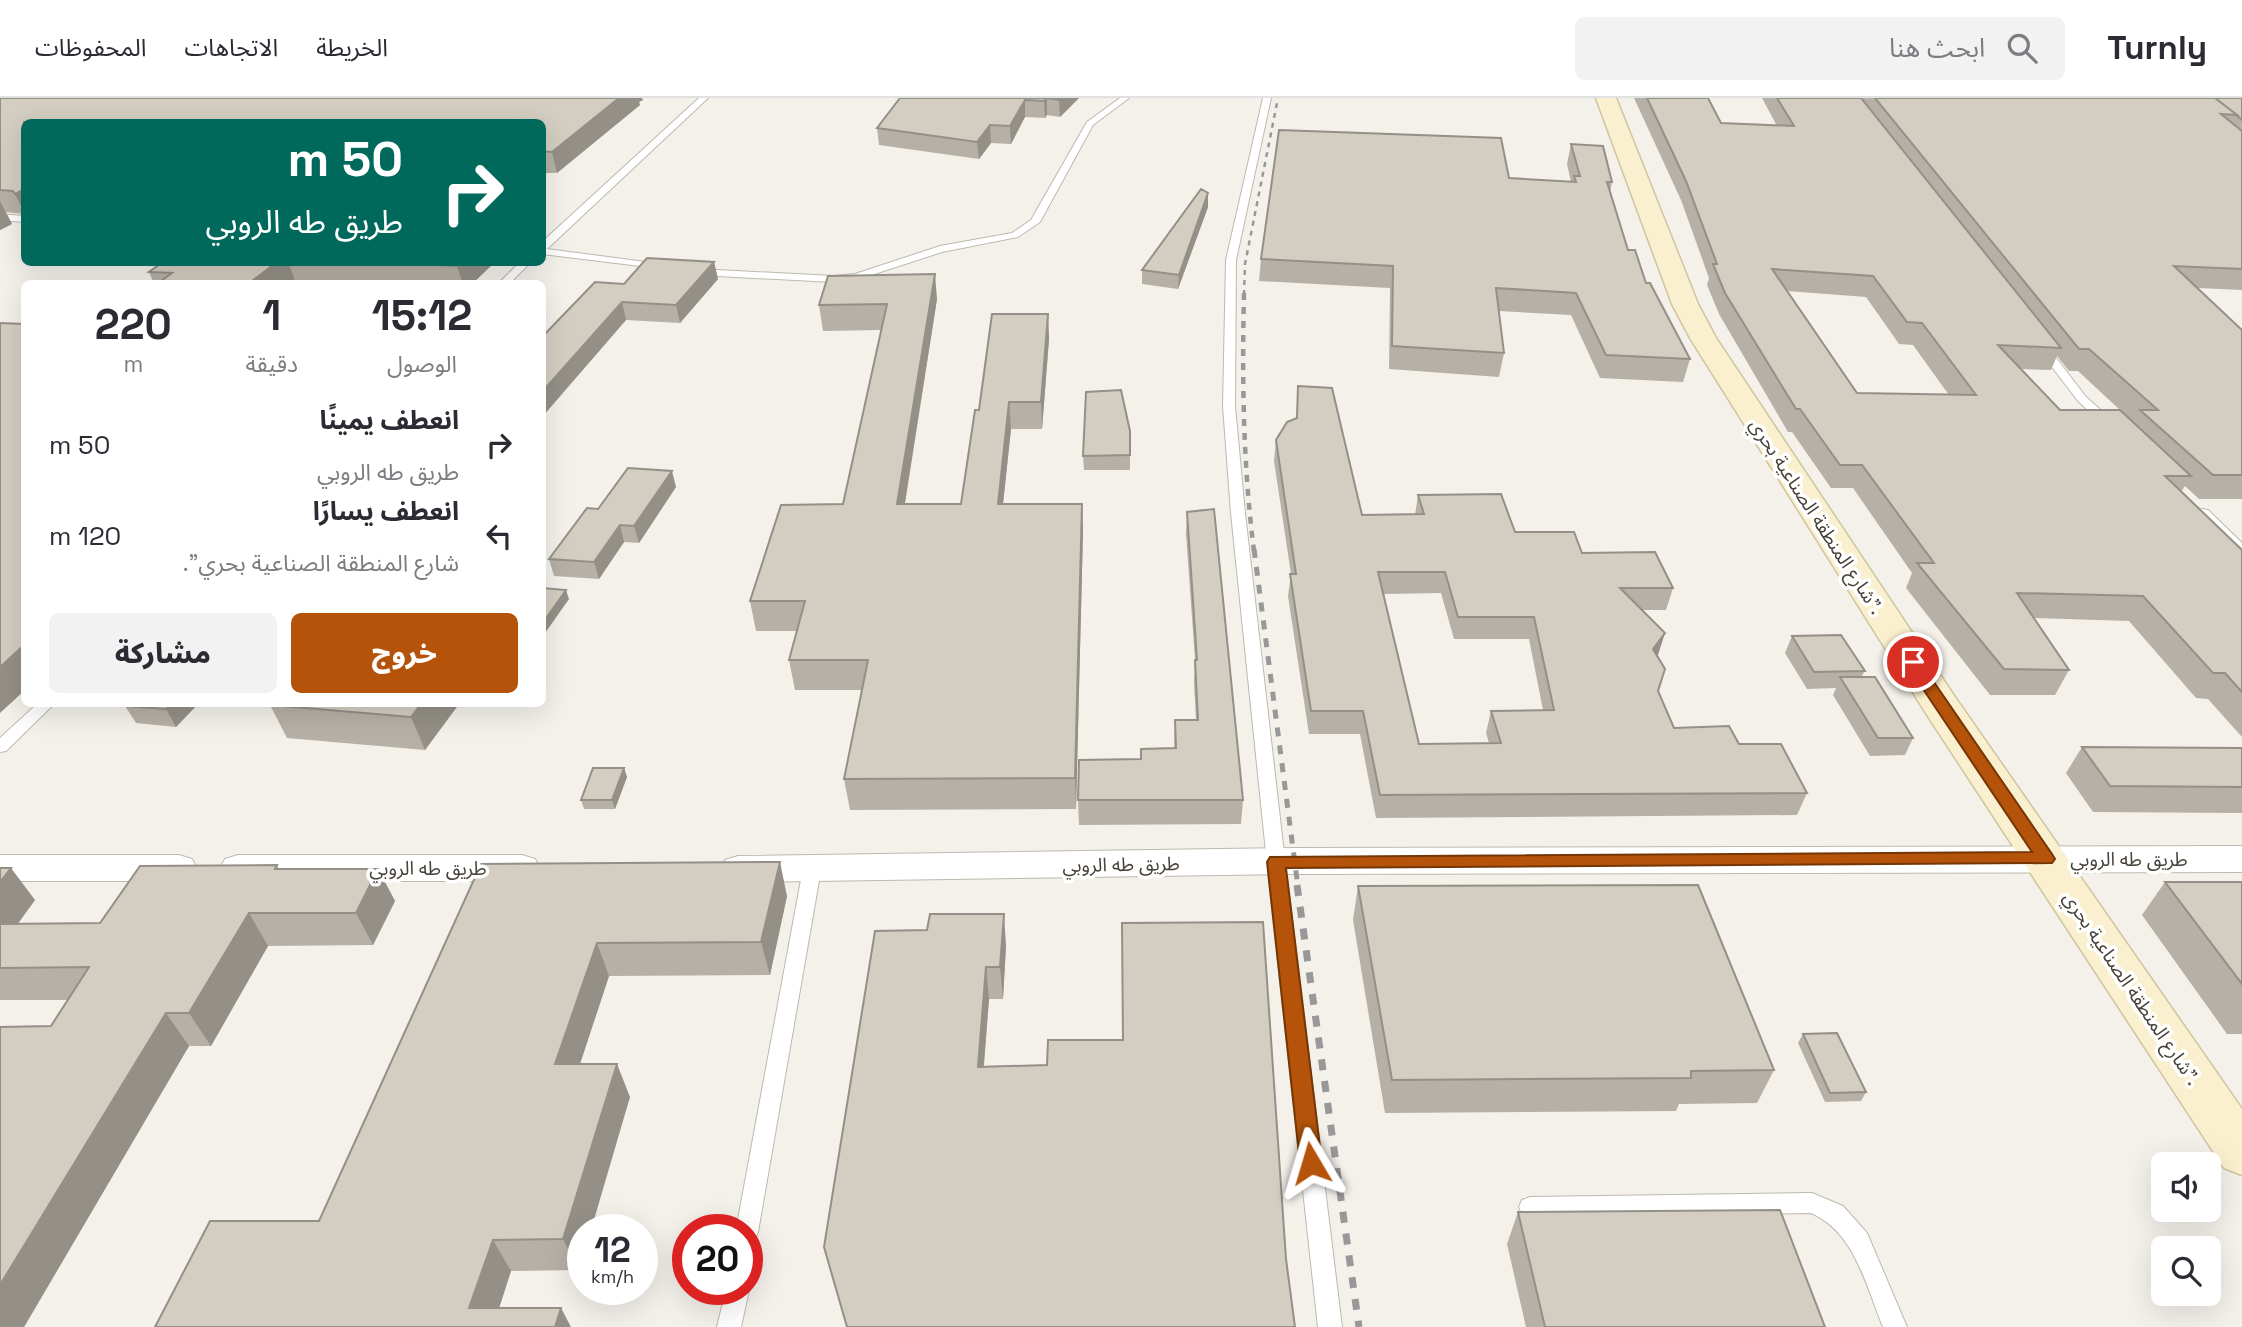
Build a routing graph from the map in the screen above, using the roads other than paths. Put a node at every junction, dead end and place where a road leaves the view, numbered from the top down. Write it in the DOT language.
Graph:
graph roads {
  1 [pos="704,98"];
  2 [pos="1125,98"];
  3 [pos="1267,98"];
  4 [pos="1606,98"];
  5 [pos="0,217"];
  6 [pos="21,219"];
  7 [pos="546,245"];
  8 [pos="546,250"];
  9 [pos="522,266"];
  10 [pos="679,270"];
  11 [pos="692,271"];
  12 [pos="507,280"];
  13 [pos="2032,334"];
  14 [pos="2112,427"];
  15 [pos="2192,503"];
  16 [pos="2242,550"];
  17 [pos="43,707"];
  18 [pos="0,747"];
  19 [pos="2046,859"];
  20 [pos="2242,859"];
  21 [pos="1276,862"];
  22 [pos="0,868"];
  23 [pos="550,868"];
  24 [pos="702,869"];
  25 [pos="812,869"];
  26 [pos="2242,1152"];
  27 [pos="1530,1207"];
  28 [pos="750,1214"];
  29 [pos="734,1305"];
  30 [pos="729,1327"];
  31 [pos="1331,1327"];
  32 [pos="1895,1327"];
  1 -- 7 [label="lane"];
  2 -- 11 [label="lane"];
  3 -- 21 [label="lane"];
  4 -- 19 [label="street, شارع المنطقة الصناعية بحري\"."];
  5 -- 6 [label="lane"];
  8 -- 10 [label="lane"];
  9 -- 12 [label="lane"];
  13 -- 14 [label="lane"];
  15 -- 16 [label="lane"];
  17 -- 18 [label="lane"];
  19 -- 20 [label="street, طريق طه الروبي"];
  19 -- 21 [label="street, طريق طه الروبي"];
  19 -- 26 [label="street, شارع المنطقة الصناعية بحري\"."];
  21 -- 25 [label="street, طريق طه الروبي"];
  21 -- 31 [label="lane"];
  22 -- 23 [label="street, طريق طه الروبي"];
  24 -- 25 [label="street, طريق طه الروبي"];
  25 -- 28 [label="lane"];
  27 -- 32 [label="lane"];
  29 -- 30 [label="lane"];
}
